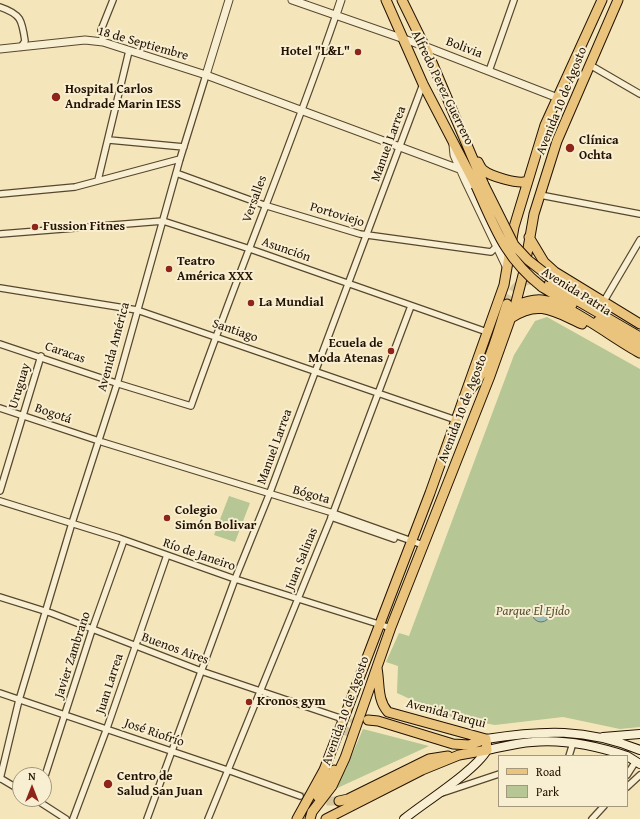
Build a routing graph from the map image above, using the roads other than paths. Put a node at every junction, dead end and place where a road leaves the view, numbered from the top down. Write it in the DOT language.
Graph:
graph roads {
  1 [pos="113,0"];
  2 [pos="229,0"];
  3 [pos="292,0"];
  4 [pos="341,0"];
  5 [pos="386,0"];
  6 [pos="402,0"];
  7 [pos="514,0"];
  8 [pos="602,0"];
  9 [pos="618,0"];
  10 [pos="0,7"];
  11 [pos="336,15"];
  12 [pos="404,39"];
  13 [pos="103,42"];
  14 [pos="424,46"];
  15 [pos="21,47"];
  16 [pos="0,49"];
  17 [pos="129,51"];
  18 [pos="590,65"];
  19 [pos="489,71"];
  20 [pos="206,75"];
  21 [pos="423,84"];
  22 [pos="640,94"];
  23 [pos="558,98"];
  24 [pos="302,110"];
  25 [pos="461,132"];
  26 [pos="109,140"];
  27 [pos="184,146"];
  28 [pos="400,147"];
  29 [pos="180,159"];
  30 [pos="465,171"];
  31 [pos="176,173"];
  32 [pos="98,180"];
  33 [pos="527,181"];
  34 [pos="480,186"];
  35 [pos="0,194"];
  36 [pos="540,195"];
  37 [pos="264,205"];
  38 [pos="640,214"];
  39 [pos="163,221"];
  40 [pos="0,234"];
  41 [pos="367,236"];
  42 [pos="530,237"];
  43 [pos="640,240"];
  44 [pos="496,248"];
  45 [pos="250,249"];
  46 [pos="507,268"];
  47 [pos="347,283"];
  48 [pos="547,283"];
  49 [pos="0,288"];
  50 [pos="604,301"];
  51 [pos="511,305"];
  52 [pos="411,306"];
  53 [pos="137,310"];
  54 [pos="511,318"];
  55 [pos="640,324"];
  56 [pos="640,331"];
  57 [pos="487,332"];
  58 [pos="217,336"];
  59 [pos="640,338"];
  60 [pos="618,340"];
  61 [pos="0,344"];
  62 [pos="640,345"];
  63 [pos="640,352"];
  64 [pos="41,356"];
  65 [pos="315,371"];
  66 [pos="117,384"];
  67 [pos="380,393"];
  68 [pos="464,397"];
  69 [pos="479,404"];
  70 [pos="191,406"];
  71 [pos="0,408"];
  72 [pos="23,415"];
  73 [pos="456,420"];
  74 [pos="99,441"];
  75 [pos="0,491"];
  76 [pos="269,495"];
  77 [pos="0,501"];
  78 [pos="332,515"];
  79 [pos="72,523"];
  80 [pos="124,540"];
  81 [pos="410,543"];
  82 [pos="423,545"];
  83 [pos="167,555"];
  84 [pos="235,579"];
  85 [pos="0,597"];
  86 [pos="298,598"];
  87 [pos="46,611"];
  88 [pos="379,624"];
  89 [pos="391,628"];
  90 [pos="92,630"];
  91 [pos="134,646"];
  92 [pos="377,665"];
  93 [pos="201,671"];
  94 [pos="260,690"];
  95 [pos="0,693"];
  96 [pos="19,700"];
  97 [pos="65,714"];
  98 [pos="344,720"];
  99 [pos="368,720"];
  100 [pos="107,728"];
  101 [pos="640,734"];
  102 [pos="346,736"];
  103 [pos="599,738"];
  104 [pos="486,739"];
  105 [pos="573,743"];
  106 [pos="486,750"];
  107 [pos="640,750"];
  108 [pos="172,751"];
  109 [pos="459,755"];
  110 [pos="569,755"];
  111 [pos="623,755"];
  112 [pos="628,756"];
  113 [pos="639,761"];
  114 [pos="48,767"];
  115 [pos="229,770"];
  116 [pos="498,774"];
  117 [pos="628,774"];
  118 [pos="640,775"];
  119 [pos="0,779"];
  120 [pos="12,786"];
  121 [pos="628,786"];
  122 [pos="300,796"];
  123 [pos="434,796"];
  124 [pos="339,801"];
  125 [pos="49,807"];
  126 [pos="603,807"];
  127 [pos="66,819"];
  128 [pos="73,819"];
  129 [pos="147,819"];
  130 [pos="208,819"];
  131 [pos="297,819"];
  132 [pos="303,819"];
  133 [pos="310,819"];
  134 [pos="326,819"];
  135 [pos="404,819"];
  136 [pos="592,819"];
  1 -- 13 [label="street"];
  2 -- 20 [label="street, Avenida América"];
  3 -- 11 [label="street, Bolivia"];
  4 -- 11 [label="street, Versalles"];
  5 -- 12 [label="main road, Alfredo Perez Guerrero"];
  6 -- 14 [label="main road, Alfredo Perez Guerrero"];
  7 -- 19 [label="street"];
  8 -- 23 [label="main road, Avenida 10 de Agosto"];
  9 -- 18 [label="main road, Avenida 10 de Agosto"];
  10 -- 15 [label="street"];
  11 -- 12 [label="street, Bolivia"];
  11 -- 24 [label="street, Versalles"];
  12 -- 14 [label="street, Bolivia"];
  12 -- 21 [label="main road, Alfredo Perez Guerrero"];
  13 -- 15 [label="street, 18 de Septiembre"];
  13 -- 17 [label="street, 18 de Septiembre"];
  14 -- 19 [label="street, Bolivia"];
  14 -- 25 [label="main road, Alfredo Perez Guerrero"];
  15 -- 16 [label="street, 18 de Septiembre"];
  17 -- 20 [label="street, 18 de Septiembre"];
  17 -- 26 [label="street"];
  18 -- 22 [label="street"];
  18 -- 36 [label="main road, Avenida 10 de Agosto"];
  19 -- 23 [label="street, Bolivia"];
  20 -- 24 [label="street, 18 de Septiembre"];
  20 -- 27 [label="street, Avenida América"];
  21 -- 28 [label="street, Manuel Larrea"];
  21 -- 30 [label="main road, Alfredo Perez Guerrero"];
  23 -- 33 [label="main road, Avenida 10 de Agosto"];
  24 -- 28 [label="street"];
  24 -- 37 [label="street, Versalles"];
  25 -- 33 [label="main road"];
  25 -- 34 [label="main road, Alfredo Perez Guerrero"];
  26 -- 27 [label="street"];
  26 -- 32 [label="street"];
  27 -- 29 [label="street, Avenida América"];
  28 -- 30 [label="street"];
  28 -- 41 [label="street, Manuel Larrea"];
  29 -- 31 [label="street, Avenida América"];
  29 -- 32 [label="street"];
  30 -- 34 [label="main road, Alfredo Perez Guerrero"];
  30 -- 44 [label="street"];
  31 -- 37 [label="street, Portoviejo"];
  31 -- 39 [label="street, Avenida América"];
  32 -- 35 [label="street"];
  33 -- 46 [label="main road, Avenida 10 de Agosto"];
  34 -- 48 [label="main road, Avenida Patria, bridge"];
  36 -- 38 [label="street"];
  36 -- 42 [label="main road, Avenida 10 de Agosto"];
  37 -- 41 [label="street, Portoviejo"];
  37 -- 45 [label="street, Versalles"];
  39 -- 40 [label="street, Asunción"];
  39 -- 45 [label="street, Asunción"];
  39 -- 53 [label="street, Avenida América"];
  41 -- 44 [label="street, Portoviejo"];
  41 -- 47 [label="street, Manuel Larrea"];
  42 -- 50 [label="main road"];
  42 -- 51 [label="main road, Avenida 10 de Agosto"];
  43 -- 50 [label="street"];
  44 -- 46 [label="street"];
  45 -- 47 [label="street, Asunción"];
  45 -- 58 [label="street, Versalles"];
  46 -- 57 [label="main road, Avenida 10 de Agosto"];
  47 -- 52 [label="street, Asunción"];
  47 -- 65 [label="street, Manuel Larrea"];
  48 -- 56 [label="main road, Avenida Patria"];
  48 -- 59 [label="main road"];
  48 -- 62 [label="main road, Avenida Patria"];
  49 -- 53 [label="street, Santiago"];
  50 -- 55 [label="main road"];
  51 -- 54 [label="main road, Avenida 10 de Agosto"];
  51 -- 60 [label="main road"];
  51 -- 68 [label="main road"];
  52 -- 57 [label="street, Asunción"];
  52 -- 67 [label="street, Juan Salinas"];
  53 -- 58 [label="street, Santiago"];
  53 -- 66 [label="street, Avenida América"];
  54 -- 60 [label="main road"];
  54 -- 69 [label="main road, Avenida 10 de Agosto"];
  57 -- 68 [label="main road, Avenida 10 de Agosto"];
  58 -- 65 [label="street, Santiago"];
  58 -- 70 [label="street, Versalles"];
  60 -- 63 [label="main road"];
  61 -- 64 [label="street, Caracas"];
  64 -- 66 [label="street, Caracas"];
  64 -- 72 [label="street, Uruguay"];
  65 -- 67 [label="street, Santiago"];
  65 -- 76 [label="street, Manuel Larrea"];
  66 -- 70 [label="street, Caracas"];
  66 -- 74 [label="street, Avenida América"];
  67 -- 73 [label="street, Santiago"];
  67 -- 78 [label="street, Juan Salinas"];
  68 -- 69 [label="main road"];
  68 -- 73 [label="main road, Avenida 10 de Agosto"];
  69 -- 82 [label="main road, Avenida 10 de Agosto"];
  71 -- 72 [label="street, Bogotá"];
  72 -- 74 [label="street, Bogotá"];
  72 -- 75 [label="street, Uruguay"];
  73 -- 81 [label="main road, Avenida 10 de Agosto"];
  74 -- 76 [label="street, Bógota"];
  74 -- 79 [label="street, Avenida América"];
  76 -- 78 [label="street, Bógota"];
  76 -- 84 [label="street, Manuel Larrea"];
  77 -- 79 [label="street, Río de Janeiro"];
  78 -- 81 [label="street, Bógota"];
  78 -- 86 [label="street, Juan Salinas"];
  79 -- 80 [label="street, Río de Janeiro"];
  79 -- 87 [label="street, Avenida América"];
  80 -- 83 [label="street, Río de Janeiro"];
  80 -- 90 [label="street, Javier Zambrano"];
  81 -- 82 [label="street, Bógota"];
  81 -- 88 [label="main road, Avenida 10 de Agosto"];
  82 -- 89 [label="main road, Avenida 10 de Agosto"];
  83 -- 84 [label="street, Río de Janeiro"];
  83 -- 91 [label="street, Juan Larrea"];
  84 -- 86 [label="street, Río de Janeiro"];
  84 -- 93 [label="street, Manuel Larrea"];
  85 -- 87 [label="street, Buenos Aires"];
  86 -- 88 [label="street, Río de Janeiro"];
  86 -- 94 [label="street, Juan Salinas"];
  87 -- 90 [label="street, Buenos Aires"];
  87 -- 96 [label="street, Avenida América"];
  88 -- 89 [label="street, Río de Janeiro"];
  88 -- 98 [label="main road, Avenida 10 de Agosto"];
  89 -- 92 [label="main road, Avenida 10 de Agosto"];
  90 -- 91 [label="street, Buenos Aires"];
  90 -- 97 [label="street, Javier Zambrano"];
  91 -- 93 [label="street, Buenos Aires"];
  91 -- 100 [label="street, Juan Larrea"];
  92 -- 104 [label="main road, Avenida Tarqui"];
  92 -- 133 [label="main road, Avenida 10 de Agosto"];
  93 -- 94 [label="street, Buenos Aires"];
  93 -- 108 [label="street, Manuel Larrea"];
  94 -- 98 [label="street, Buenos Aires"];
  94 -- 115 [label="street, Juan Salinas"];
  95 -- 96 [label="street, José Riofrío"];
  96 -- 97 [label="street, José Riofrío"];
  96 -- 119 [label="street, Avenida América"];
  97 -- 100 [label="street, José Riofrío"];
  97 -- 114 [label="street, Javier Zambrano"];
  98 -- 131 [label="main road, Avenida 10 de Agosto"];
  99 -- 104 [label="main road"];
  100 -- 108 [label="street, José Riofrío"];
  100 -- 128 [label="street, Juan Larrea"];
  101 -- 103 [label="main road"];
  102 -- 132 [label="main road"];
  103 -- 104 [label="main road, Avenida Tarqui"];
  103 -- 107 [label="main road, Avenida Tarqui"];
  104 -- 106 [label="main road"];
  105 -- 106 [label="main road, Avenida Tarqui"];
  105 -- 110 [label="street"];
  105 -- 111 [label="main road, Avenida Tarqui"];
  106 -- 109 [label="main road, Avenida Tarqui"];
  106 -- 123 [label="main road, Avenida Tarqui"];
  108 -- 115 [label="street, José Riofrío"];
  108 -- 129 [label="street, Manuel Larrea"];
  109 -- 124 [label="main road"];
  109 -- 134 [label="main road, Avenida Tarqui"];
  112 -- 113 [label="main road, Avenida Tarqui"];
  113 -- 117 [label="street"];
  115 -- 122 [label="street, José Riofrío"];
  115 -- 130 [label="street, Juan Salinas"];
  116 -- 123 [label="street"];
  118 -- 121 [label="street"];
  119 -- 120 [label="street"];
  123 -- 135 [label="main road, Avenida Tarqui"];
  125 -- 127 [label="street"];
  126 -- 136 [label="street"];
}
